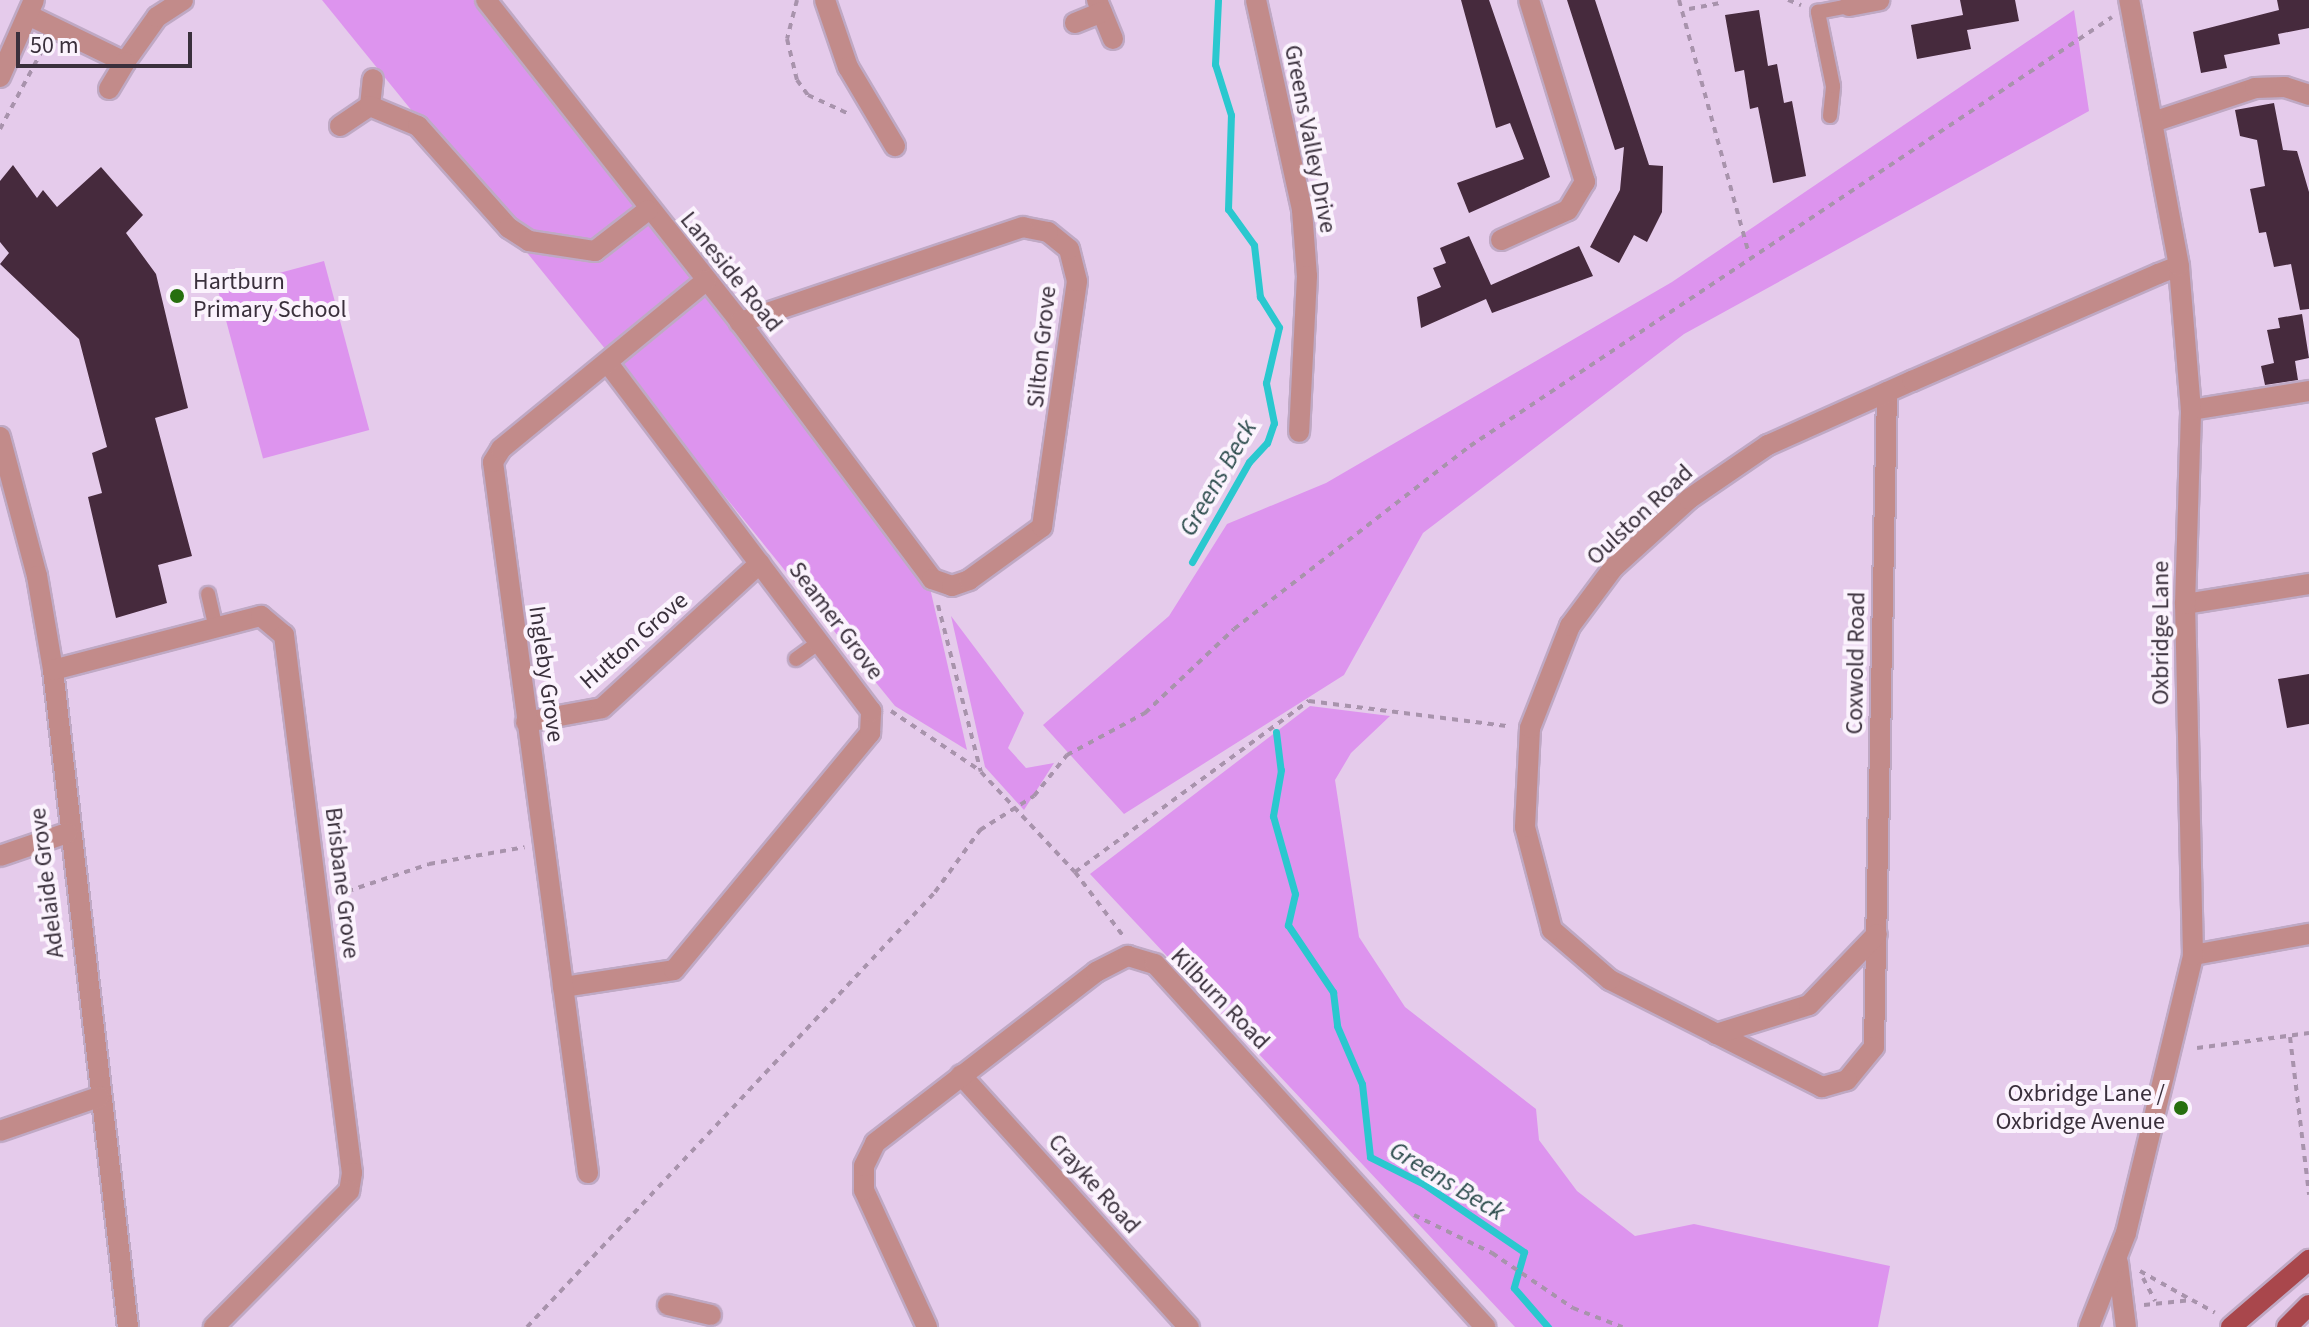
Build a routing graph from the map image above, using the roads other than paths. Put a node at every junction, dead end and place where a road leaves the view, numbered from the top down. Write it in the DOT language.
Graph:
graph roads {
  1 [pos="183,0"];
  2 [pos="486,0"];
  3 [pos="825,0"];
  4 [pos="1256,0"];
  5 [pos="1529,0"];
  6 [pos="1877,0"];
  7 [pos="2129,0"];
  8 [pos="1099,6"];
  9 [pos="1849,6"];
  10 [pos="31,8"];
  11 [pos="1075,23"];
  12 [pos="1113,39"];
  13 [pos="125,62"];
  14 [pos="0,77"];
  15 [pos="373,79"];
  16 [pos="109,89"];
  17 [pos="2309,95"];
  18 [pos="370,106"];
  19 [pos="1830,116"];
  20 [pos="2156,121"];
  21 [pos="340,126"];
  22 [pos="895,146"];
  23 [pos="648,210"];
  24 [pos="1501,240"];
  25 [pos="2179,266"];
  26 [pos="707,280"];
  27 [pos="740,322"];
  28 [pos="608,363"];
  29 [pos="2309,391"];
  30 [pos="1887,392"];
  31 [pos="2191,410"];
  32 [pos="1299,432"];
  33 [pos="0,437"];
  34 [pos="5,477"];
  35 [pos="760,563"];
  36 [pos="932,579"];
  37 [pos="2309,584"];
  38 [pos="208,594"];
  39 [pos="2185,604"];
  40 [pos="216,628"];
  41 [pos="819,642"];
  42 [pos="796,659"];
  43 [pos="53,670"];
  44 [pos="526,722"];
  45 [pos="67,833"];
  46 [pos="0,856"];
  47 [pos="1877,934"];
  48 [pos="2309,934"];
  49 [pos="2193,955"];
  50 [pos="563,987"];
  51 [pos="1716,1034"];
  52 [pos="961,1075"];
  53 [pos="99,1097"];
  54 [pos="0,1131"];
  55 [pos="588,1173"];
  56 [pos="2309,1260"];
  57 [pos="2118,1263"];
  58 [pos="2309,1305"];
  59 [pos="680,1314"];
  60 [pos="711,1315"];
  61 [pos="2127,1320"];
  62 [pos="2226,1324"];
  63 [pos="128,1327"];
  64 [pos="214,1327"];
  65 [pos="927,1327"];
  66 [pos="1189,1327"];
  67 [pos="1485,1327"];
  68 [pos="2089,1327"];
  69 [pos="2287,1327"];
  1 -- 13 [label="street"];
  2 -- 23 [label="street, Laneside Road"];
  3 -- 22 [label="street"];
  4 -- 32 [label="street, Greens Valley Drive"];
  5 -- 24 [label="street"];
  6 -- 9 [label="street"];
  7 -- 20 [label="street, Oxbridge Lane"];
  8 -- 11 [label="street"];
  8 -- 12 [label="street"];
  9 -- 19 [label="lane"];
  10 -- 13 [label="street"];
  10 -- 14 [label="street"];
  13 -- 16 [label="street"];
  15 -- 18 [label="street"];
  17 -- 20 [label="street"];
  18 -- 21 [label="street"];
  18 -- 23 [label="street"];
  20 -- 25 [label="street, Oxbridge Lane"];
  23 -- 26 [label="street, Laneside Road"];
  25 -- 30 [label="street, Oulston Road"];
  25 -- 31 [label="street, Oxbridge Lane"];
  26 -- 27 [label="street, Laneside Road"];
  26 -- 28 [label="street, Ingleby Grove"];
  27 -- 36 [label="street, Laneside Road"];
  27 -- 36 [label="street, Silton Grove"];
  28 -- 35 [label="street, Seamer Grove"];
  28 -- 44 [label="street, Ingleby Grove"];
  29 -- 31 [label="street"];
  30 -- 47 [label="street, Coxwold Road"];
  30 -- 51 [label="street, Oulston Road"];
  31 -- 39 [label="street, Oxbridge Lane"];
  33 -- 34 [label="street, Adelaide Grove"];
  34 -- 43 [label="street, Adelaide Grove"];
  35 -- 41 [label="street, Seamer Grove"];
  35 -- 44 [label="street, Hutton Grove"];
  37 -- 39 [label="street"];
  38 -- 40 [label="lane"];
  39 -- 49 [label="street, Oxbridge Lane"];
  40 -- 43 [label="street, Brisbane Grove"];
  40 -- 64 [label="street, Brisbane Grove"];
  41 -- 42 [label="lane"];
  41 -- 50 [label="street, Seamer Grove"];
  43 -- 45 [label="street, Adelaide Grove"];
  44 -- 50 [label="street, Ingleby Grove"];
  45 -- 46 [label="street"];
  45 -- 53 [label="street, Adelaide Grove"];
  47 -- 51 [label="street"];
  47 -- 51 [label="street, Coxwold Road"];
  48 -- 49 [label="street"];
  49 -- 57 [label="street, Oxbridge Lane"];
  50 -- 55 [label="street, Ingleby Grove"];
  52 -- 65 [label="street, Kilburn Road"];
  52 -- 66 [label="street, Crayke Road"];
  52 -- 67 [label="street, Kilburn Road"];
  53 -- 54 [label="street"];
  53 -- 63 [label="street, Adelaide Grove"];
  56 -- 62 [label="main road"];
  57 -- 61 [label="street, Oxbridge Lane"];
  57 -- 68 [label="street, Oxbridge Lane"];
  58 -- 69 [label="main road"];
  59 -- 60 [label="street"];
}
